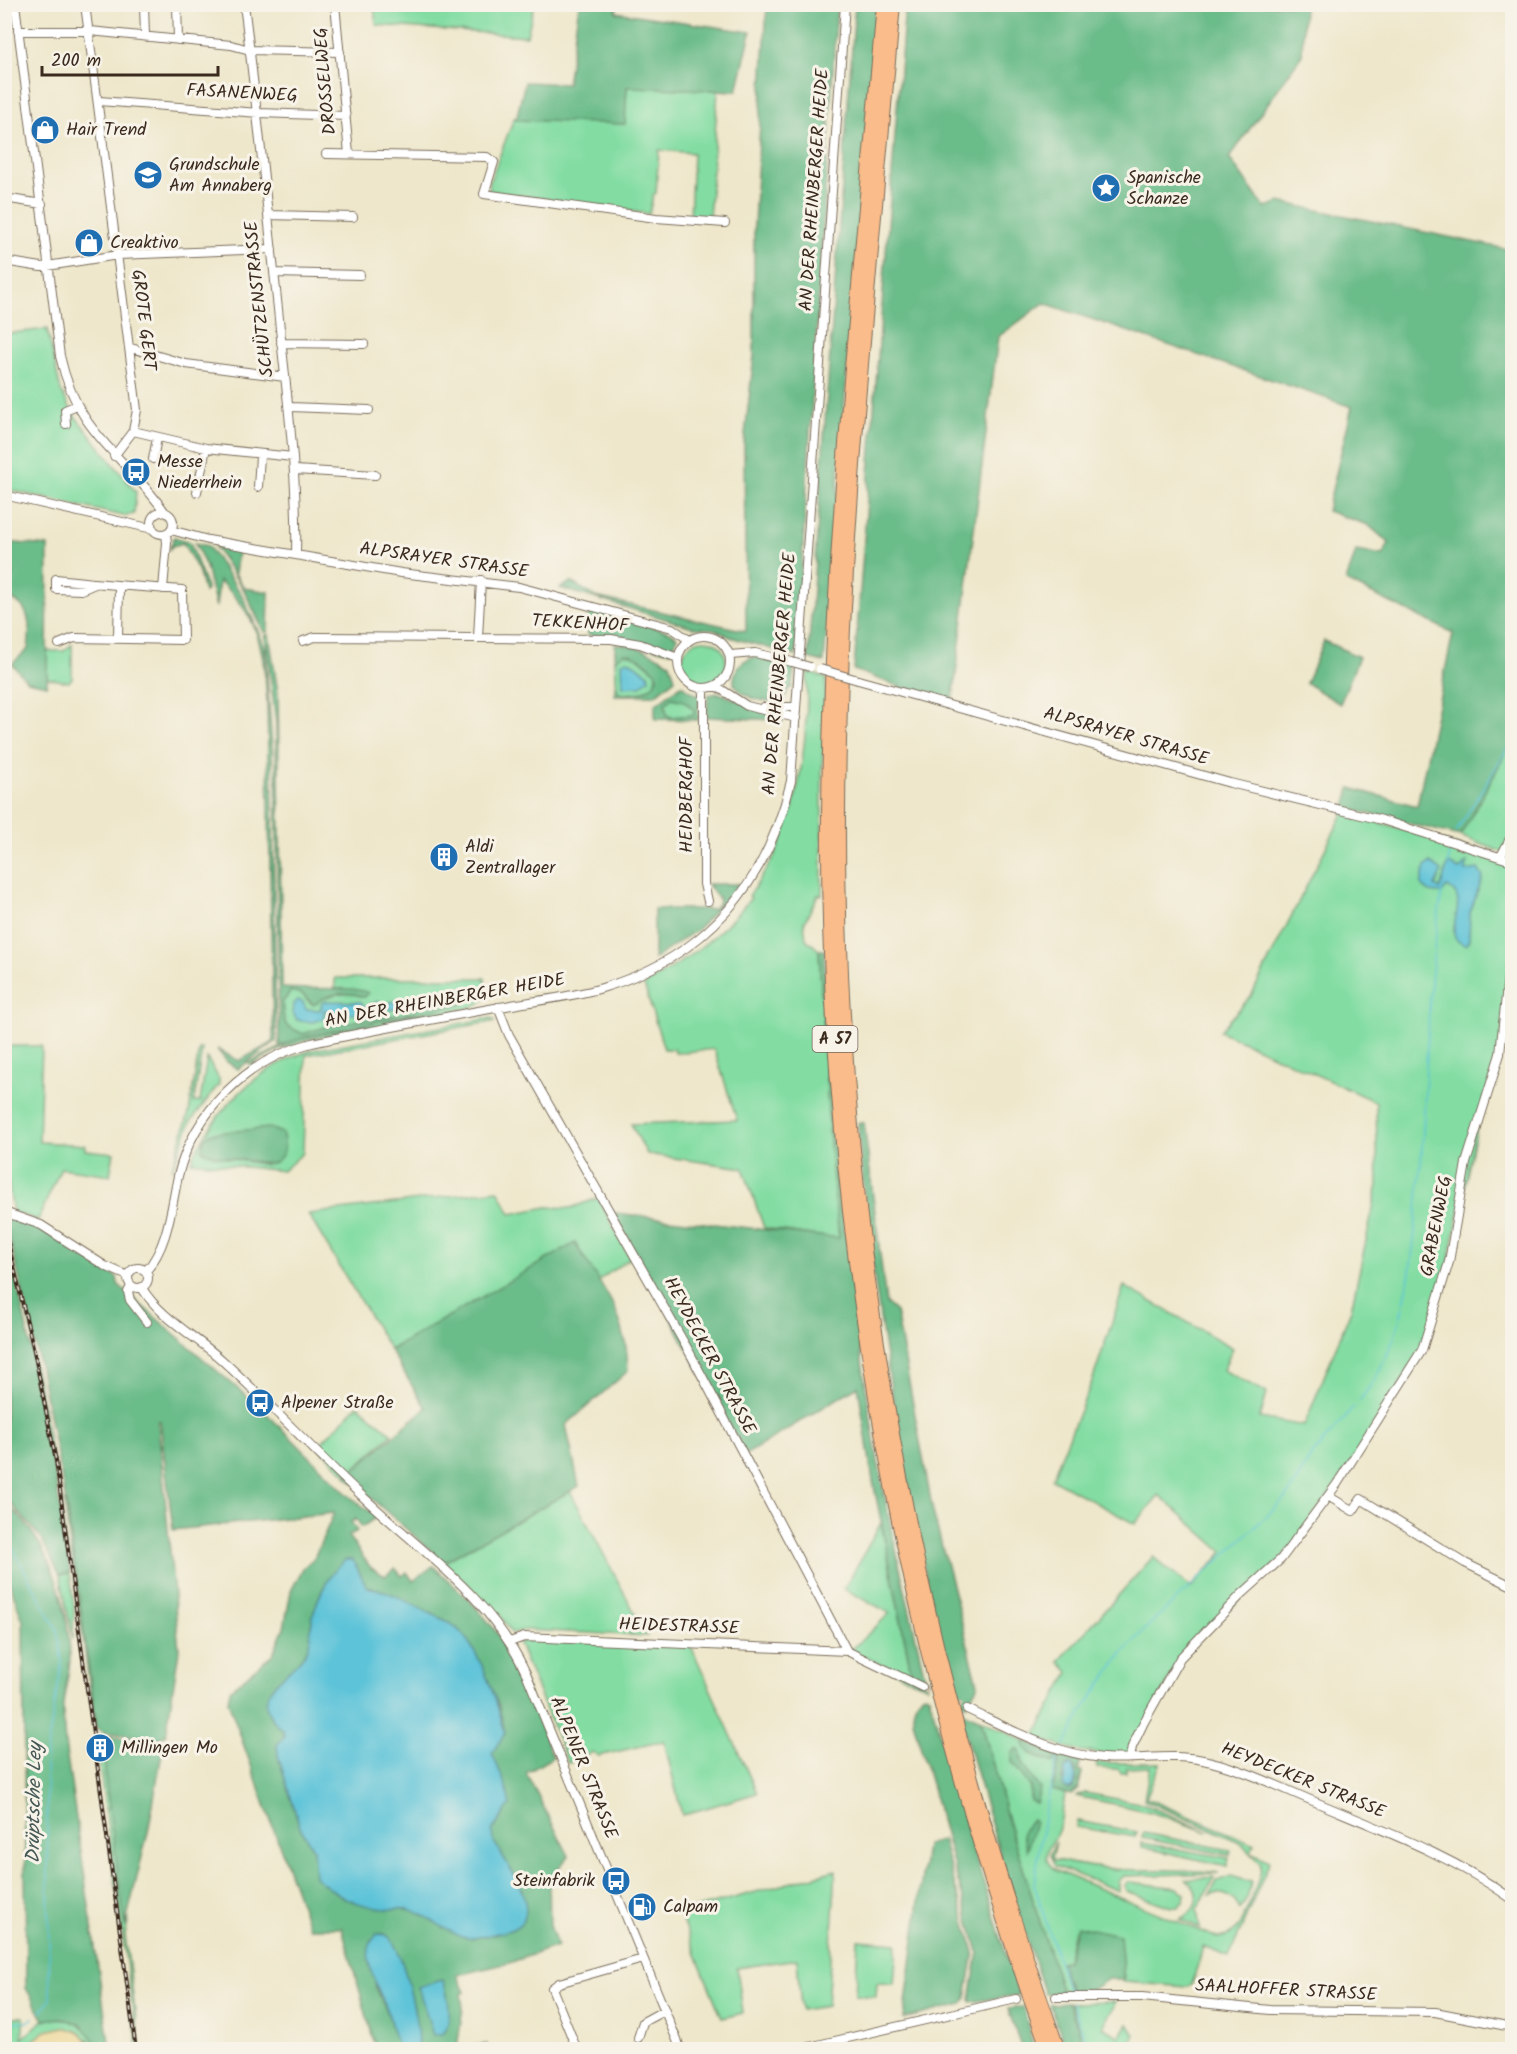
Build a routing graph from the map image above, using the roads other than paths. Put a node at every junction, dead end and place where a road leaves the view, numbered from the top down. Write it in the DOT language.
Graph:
graph roads {
  1 [pos="15,4"];
  2 [pos="85,4"];
  3 [pos="144,4"];
  4 [pos="177,4"];
  5 [pos="244,4"];
  6 [pos="335,4"];
  7 [pos="845,4"];
  8 [pos="883,4"];
  9 [pos="894,4"];
  10 [pos="18,31"];
  11 [pos="90,32"];
  12 [pos="145,36"];
  13 [pos="178,40"];
  14 [pos="250,50"];
  15 [pos="340,52"];
  16 [pos="99,101"];
  17 [pos="259,113"];
  18 [pos="346,116"];
  19 [pos="326,154"];
  20 [pos="349,154"];
  21 [pos="4,198"];
  22 [pos="42,204"];
  23 [pos="268,215"];
  24 [pos="353,217"];
  25 [pos="725,223"];
  26 [pos="272,249"];
  27 [pos="118,255"];
  28 [pos="4,261"];
  29 [pos="50,265"];
  30 [pos="274,273"];
  31 [pos="360,275"];
  32 [pos="281,343"];
  33 [pos="364,344"];
  34 [pos="131,348"];
  35 [pos="285,377"];
  36 [pos="77,405"];
  37 [pos="290,407"];
  38 [pos="369,410"];
  39 [pos="66,424"];
  40 [pos="133,431"];
  41 [pos="157,438"];
  42 [pos="206,448"];
  43 [pos="114,456"];
  44 [pos="260,456"];
  45 [pos="293,457"];
  46 [pos="153,459"];
  47 [pos="295,470"];
  48 [pos="375,476"];
  49 [pos="136,480"];
  50 [pos="258,488"];
  51 [pos="197,492"];
  52 [pos="4,495"];
  53 [pos="164,511"];
  54 [pos="153,517"];
  55 [pos="130,523"];
  56 [pos="153,529"];
  57 [pos="170,529"];
  58 [pos="296,555"];
  59 [pos="481,580"];
  60 [pos="95,584"];
  61 [pos="119,587"];
  62 [pos="163,589"];
  63 [pos="118,638"];
  64 [pos="478,638"];
  65 [pos="689,640"];
  66 [pos="303,641"];
  67 [pos="59,645"];
  68 [pos="730,655"];
  69 [pos="678,658"];
  70 [pos="724,679"];
  71 [pos="716,686"];
  72 [pos="704,688"];
  73 [pos="796,707"];
  74 [pos="796,718"];
  75 [pos="1512,836"];
  76 [pos="1501,856"];
  77 [pos="1512,861"];
  78 [pos="708,901"];
  79 [pos="1512,938"];
  80 [pos="498,1007"];
  81 [pos="4,1212"];
  82 [pos="146,1271"];
  83 [pos="128,1276"];
  84 [pos="132,1286"];
  85 [pos="142,1288"];
  86 [pos="147,1322"];
  87 [pos="1328,1496"];
  88 [pos="1512,1586"];
  89 [pos="510,1642"];
  90 [pos="847,1651"];
  91 [pos="922,1687"];
  92 [pos="967,1709"];
  93 [pos="1130,1758"];
  94 [pos="1512,1899"];
  95 [pos="643,1959"];
  96 [pos="1056,1997"];
  97 [pos="1017,1999"];
  98 [pos="665,2010"];
  99 [pos="1512,2027"];
  100 [pos="638,2038"];
  101 [pos="577,2049"];
  102 [pos="681,2049"];
  103 [pos="796,2049"];
  104 [pos="1048,2049"];
  105 [pos="1059,2049"];
  1 -- 10 [label="street"];
  2 -- 11 [label="street, GROTE GERT"];
  3 -- 12 [label="street"];
  4 -- 13 [label="street"];
  5 -- 14 [label="street, SCHÜTZENSTRASSE"];
  6 -- 15 [label="street, DROSSELWEG"];
  7 -- 73 [label="street, AN DER RHEINBERGER HEIDE"];
  8 -- 104 [label="highway, A 57"];
  9 -- 105 [label="highway, A 57"];
  10 -- 11 [label="street"];
  10 -- 22 [label="street"];
  11 -- 12 [label="street"];
  11 -- 16 [label="street, GROTE GERT"];
  12 -- 13 [label="street"];
  13 -- 14 [label="street"];
  14 -- 15 [label="street"];
  14 -- 17 [label="street, SCHÜTZENSTRASSE"];
  15 -- 18 [label="street, DROSSELWEG"];
  16 -- 17 [label="street, FASANENWEG"];
  16 -- 27 [label="street, GROTE GERT"];
  17 -- 18 [label="street, FASANENWEG"];
  17 -- 23 [label="street, SCHÜTZENSTRASSE"];
  18 -- 20 [label="street, DROSSELWEG"];
  19 -- 20 [label="street"];
  20 -- 25 [label="street"];
  21 -- 22 [label="street"];
  22 -- 29 [label="street"];
  23 -- 24 [label="street"];
  23 -- 26 [label="street, SCHÜTZENSTRASSE"];
  26 -- 27 [label="street"];
  26 -- 30 [label="street, SCHÜTZENSTRASSE"];
  27 -- 29 [label="street"];
  27 -- 34 [label="street, GROTE GERT"];
  28 -- 29 [label="street"];
  29 -- 36 [label="street"];
  30 -- 31 [label="street"];
  30 -- 32 [label="street, SCHÜTZENSTRASSE"];
  32 -- 33 [label="street"];
  32 -- 35 [label="street, SCHÜTZENSTRASSE"];
  34 -- 35 [label="street"];
  34 -- 40 [label="street, GROTE GERT"];
  35 -- 37 [label="street, SCHÜTZENSTRASSE"];
  36 -- 39 [label="street"];
  36 -- 43 [label="street"];
  37 -- 38 [label="street"];
  37 -- 45 [label="street, SCHÜTZENSTRASSE"];
  40 -- 41 [label="street"];
  40 -- 43 [label="street"];
  41 -- 42 [label="street"];
  41 -- 46 [label="street"];
  42 -- 44 [label="street"];
  42 -- 51 [label="street"];
  43 -- 49 [label="street"];
  44 -- 45 [label="street"];
  44 -- 50 [label="street"];
  45 -- 47 [label="street, SCHÜTZENSTRASSE"];
  47 -- 48 [label="street"];
  47 -- 58 [label="street, SCHÜTZENSTRASSE"];
  49 -- 53 [label="street"];
  49 -- 54 [label="street"];
  52 -- 55 [label="street"];
  53 -- 54 [label="street"];
  53 -- 57 [label="street"];
  54 -- 55 [label="street"];
  54 -- 56 [label="street"];
  55 -- 56 [label="street"];
  56 -- 57 [label="street"];
  57 -- 58 [label="street, ALPSRAYER STRASSE"];
  57 -- 62 [label="street"];
  58 -- 59 [label="street, ALPSRAYER STRASSE"];
  59 -- 64 [label="street"];
  59 -- 65 [label="street, ALPSRAYER STRASSE"];
  60 -- 61 [label="street"];
  61 -- 62 [label="street"];
  61 -- 63 [label="street"];
  62 -- 63 [label="street"];
  63 -- 67 [label="street"];
  64 -- 66 [label="street, TEKKENHOF"];
  64 -- 69 [label="street, TEKKENHOF"];
  65 -- 68 [label="street"];
  65 -- 69 [label="street"];
  68 -- 70 [label="street"];
  68 -- 76 [label="street, ALPSRAYER STRASSE, bridge"];
  69 -- 72 [label="street"];
  70 -- 71 [label="street"];
  70 -- 73 [label="street"];
  71 -- 72 [label="street"];
  71 -- 74 [label="street"];
  72 -- 78 [label="street, HEIDBERGHOF"];
  73 -- 74 [label="street, AN DER RHEINBERGER HEIDE"];
  74 -- 80 [label="street, AN DER RHEINBERGER HEIDE"];
  75 -- 76 [label="street"];
  76 -- 77 [label="street, ALPSRAYER STRASSE"];
  79 -- 87 [label="street, GRABENWEG"];
  80 -- 82 [label="street, AN DER RHEINBERGER HEIDE"];
  80 -- 90 [label="street, HEYDECKER STRASSE"];
  81 -- 83 [label="street"];
  82 -- 83 [label="street"];
  82 -- 85 [label="street"];
  83 -- 84 [label="street"];
  84 -- 85 [label="street"];
  84 -- 86 [label="street"];
  85 -- 89 [label="street, ALPENER STRASSE"];
  87 -- 88 [label="street"];
  87 -- 93 [label="street, GRABENWEG"];
  89 -- 90 [label="street, HEIDESTRASSE"];
  89 -- 95 [label="street, ALPENER STRASSE"];
  90 -- 91 [label="street"];
  92 -- 93 [label="street, HEYDECKER STRASSE"];
  93 -- 94 [label="street, HEYDECKER STRASSE"];
  95 -- 98 [label="street, ALPENER STRASSE"];
  95 -- 101 [label="street"];
  96 -- 99 [label="street, SAALHOFFER STRASSE"];
  97 -- 103 [label="street"];
  98 -- 100 [label="street"];
  98 -- 102 [label="street, ALPENER STRASSE"];
}
